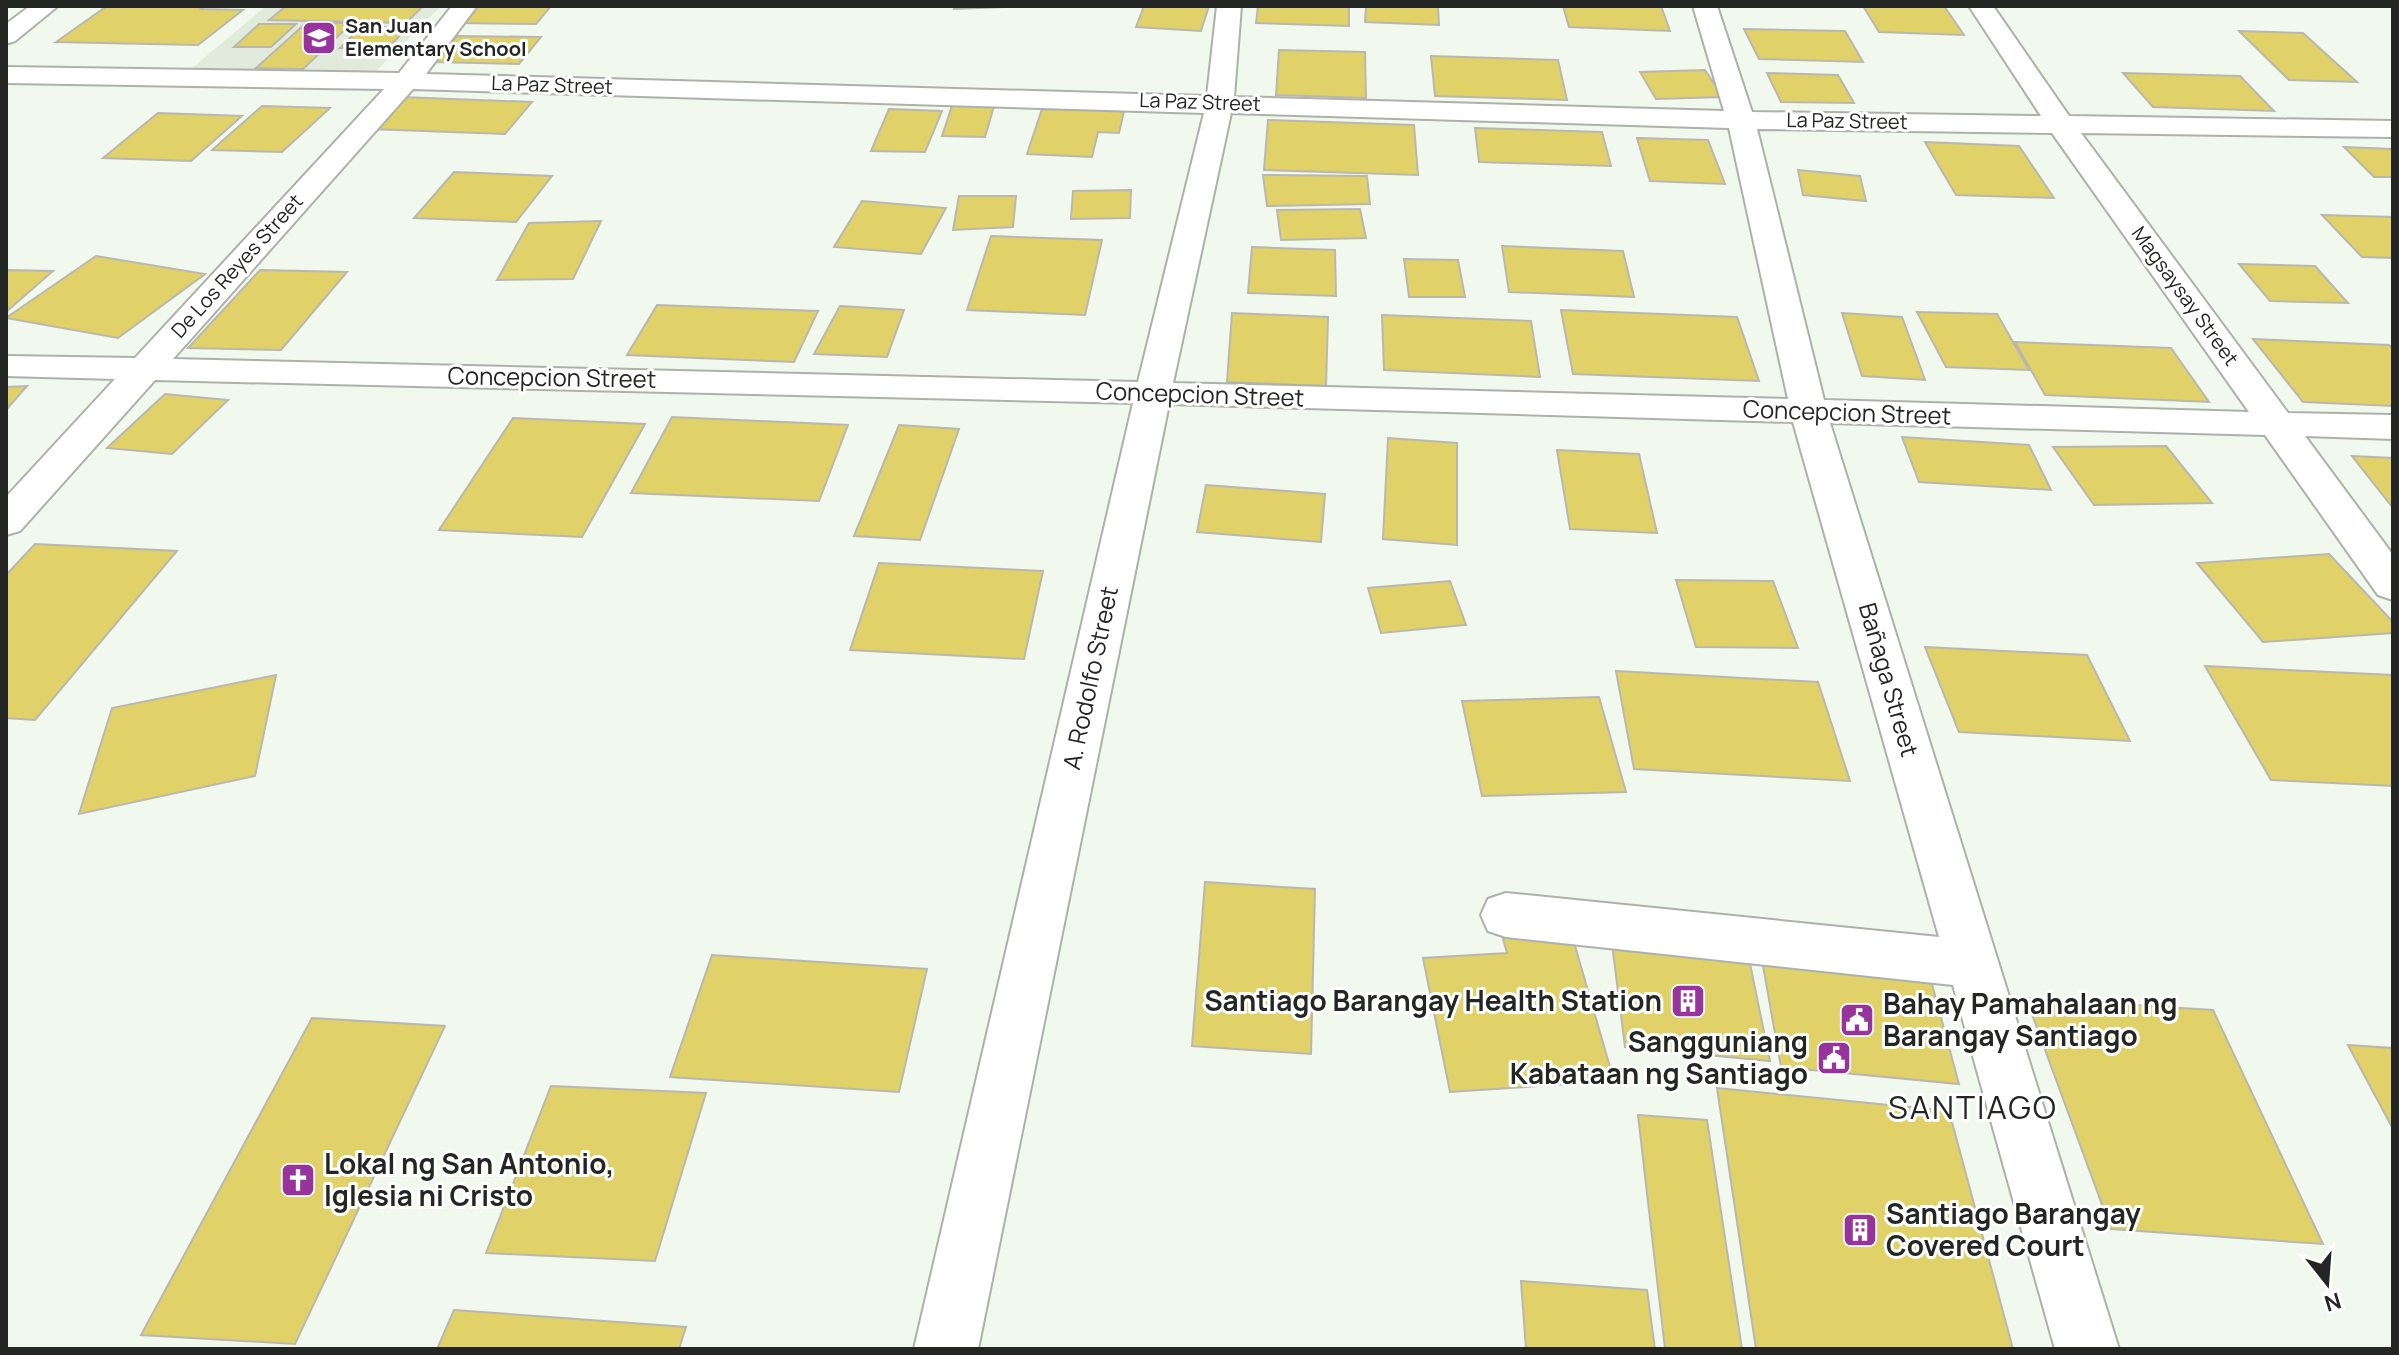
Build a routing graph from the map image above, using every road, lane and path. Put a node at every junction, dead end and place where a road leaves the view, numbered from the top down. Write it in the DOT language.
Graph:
graph roads {
  1 [pos="46,6"];
  2 [pos="465,6"];
  3 [pos="1229,6"];
  4 [pos="1705,6"];
  5 [pos="1981,6"];
  6 [pos="6,36"];
  7 [pos="6,75"];
  8 [pos="406,81"];
  9 [pos="1220,102"];
  10 [pos="1741,120"];
  11 [pos="2060,124"];
  12 [pos="2393,129"];
  13 [pos="6,366"];
  14 [pos="143,369"];
  15 [pos="1153,393"];
  16 [pos="1809,413"];
  17 [pos="2278,424"];
  18 [pos="2393,427"];
  19 [pos="6,522"];
  20 [pos="2393,585"];
  21 [pos="1506,915"];
  22 [pos="1972,964"];
  23 [pos="946,1349"];
  24 [pos="2087,1349"];
  1 -- 6 [label="street"];
  2 -- 8 [label="street, De Los Reyes Street"];
  3 -- 9 [label="street, A. Rodolfo Street"];
  4 -- 10 [label="street, Bañaga Street"];
  5 -- 11 [label="street, Magsaysay Street"];
  7 -- 8 [label="street, La Paz Street"];
  8 -- 9 [label="street, La Paz Street"];
  8 -- 14 [label="street, De Los Reyes Street"];
  9 -- 10 [label="street, La Paz Street"];
  9 -- 15 [label="street, A. Rodolfo Street"];
  10 -- 11 [label="street, La Paz Street"];
  10 -- 16 [label="street, Bañaga Street"];
  11 -- 12 [label="street, La Paz Street"];
  11 -- 17 [label="street, Magsaysay Street"];
  13 -- 14 [label="street, Concepcion Street"];
  14 -- 15 [label="street, Concepcion Street"];
  14 -- 19 [label="street, De Los Reyes Street"];
  15 -- 16 [label="street, Concepcion Street"];
  15 -- 23 [label="street, A. Rodolfo Street"];
  16 -- 17 [label="street, Concepcion Street"];
  16 -- 22 [label="street, Bañaga Street"];
  17 -- 18 [label="street, Concepcion Street"];
  17 -- 20 [label="street, Magsaysay Street"];
  21 -- 22 [label="street"];
  22 -- 24 [label="street, Bañaga Street"];
}
